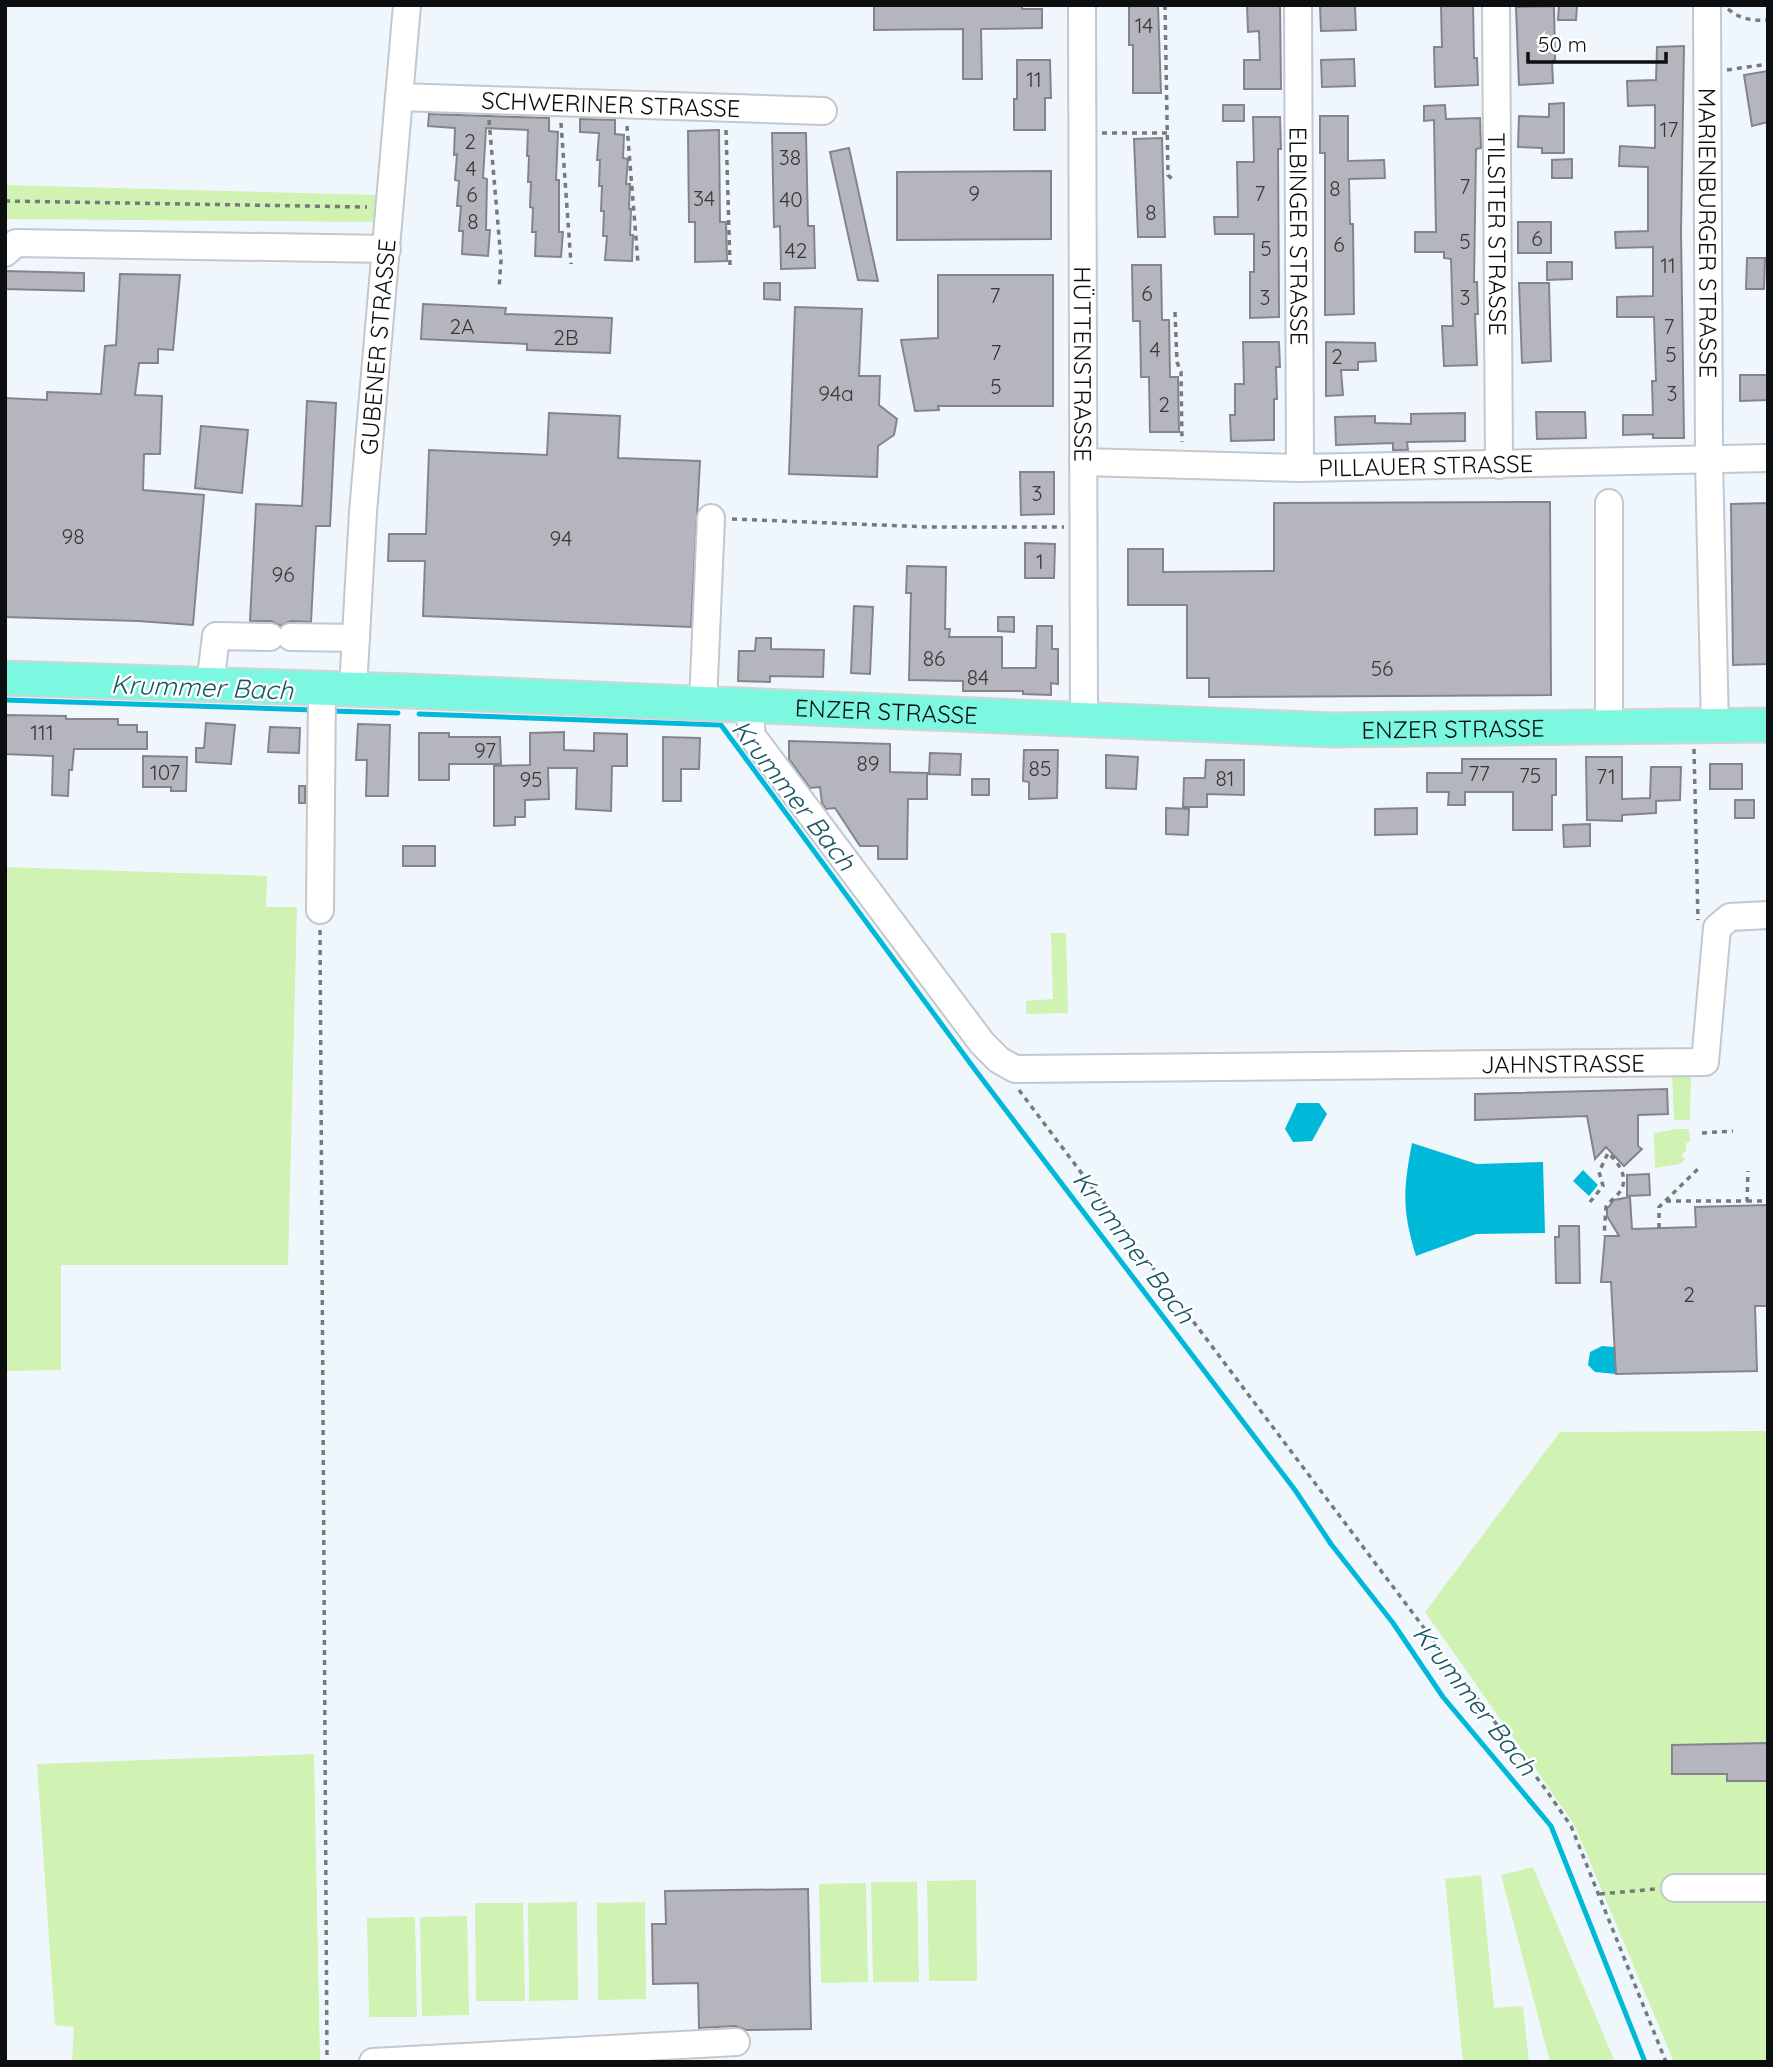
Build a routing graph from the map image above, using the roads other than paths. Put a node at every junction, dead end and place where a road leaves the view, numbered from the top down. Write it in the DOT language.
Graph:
graph roads {
  1 [pos="407,5"];
  2 [pos="1082,5"];
  3 [pos="1298,5"];
  4 [pos="1496,5"];
  5 [pos="1707,5"];
  6 [pos="400,97"];
  7 [pos="823,111"];
  8 [pos="387,249"];
  9 [pos="5,253"];
  10 [pos="1768,458"];
  11 [pos="1709,460"];
  12 [pos="1083,462"];
  13 [pos="1499,465"];
  14 [pos="1300,468"];
  15 [pos="1609,503"];
  16 [pos="711,518"];
  17 [pos="356,638"];
  18 [pos="5,678"];
  19 [pos="210,685"];
  20 [pos="330,700"];
  21 [pos="703,704"];
  22 [pos="750,707"];
  23 [pos="1084,721"];
  24 [pos="1768,725"];
  25 [pos="1704,726"];
  26 [pos="1609,728"];
  27 [pos="320,910"];
  28 [pos="1768,915"];
  29 [pos="1675,1888"];
  30 [pos="1768,1888"];
  31 [pos="736,2042"];
  32 [pos="373,2062"];
  1 -- 6 [label="street, GUBENER STRASSE"];
  2 -- 12 [label="street, HÜTTENSTRASSE"];
  3 -- 14 [label="street, ELBINGER STRASSE"];
  4 -- 13 [label="street, TILSITER STRASSE"];
  5 -- 11 [label="street, MARIENBURGER STRASSE"];
  6 -- 7 [label="street, SCHWERINER STRASSE"];
  6 -- 8 [label="street, GUBENER STRASSE"];
  8 -- 9 [label="street"];
  8 -- 17 [label="street, GUBENER STRASSE"];
  10 -- 11 [label="street, PILLAUER STRASSE"];
  11 -- 13 [label="street, PILLAUER STRASSE"];
  11 -- 25 [label="street, MARIENBURGER STRASSE"];
  12 -- 14 [label="street, PILLAUER STRASSE"];
  12 -- 23 [label="street, HÜTTENSTRASSE"];
  13 -- 14 [label="street, PILLAUER STRASSE"];
  15 -- 26 [label="street"];
  16 -- 21 [label="street"];
  17 -- 19 [label="street"];
  17 -- 20 [label="street, GUBENER STRASSE"];
  18 -- 19 [label="main road, ENZER STRASSE"];
  19 -- 20 [label="main road, ENZER STRASSE"];
  20 -- 21 [label="main road, ENZER STRASSE"];
  20 -- 27 [label="street, GUBENER STRASSE"];
  21 -- 22 [label="main road, ENZER STRASSE"];
  22 -- 23 [label="main road, ENZER STRASSE"];
  22 -- 28 [label="street, JAHNSTRASSE"];
  23 -- 26 [label="main road, ENZER STRASSE"];
  24 -- 25 [label="main road, ENZER STRASSE"];
  25 -- 26 [label="main road, ENZER STRASSE"];
  29 -- 30 [label="street"];
  31 -- 32 [label="street"];
}
